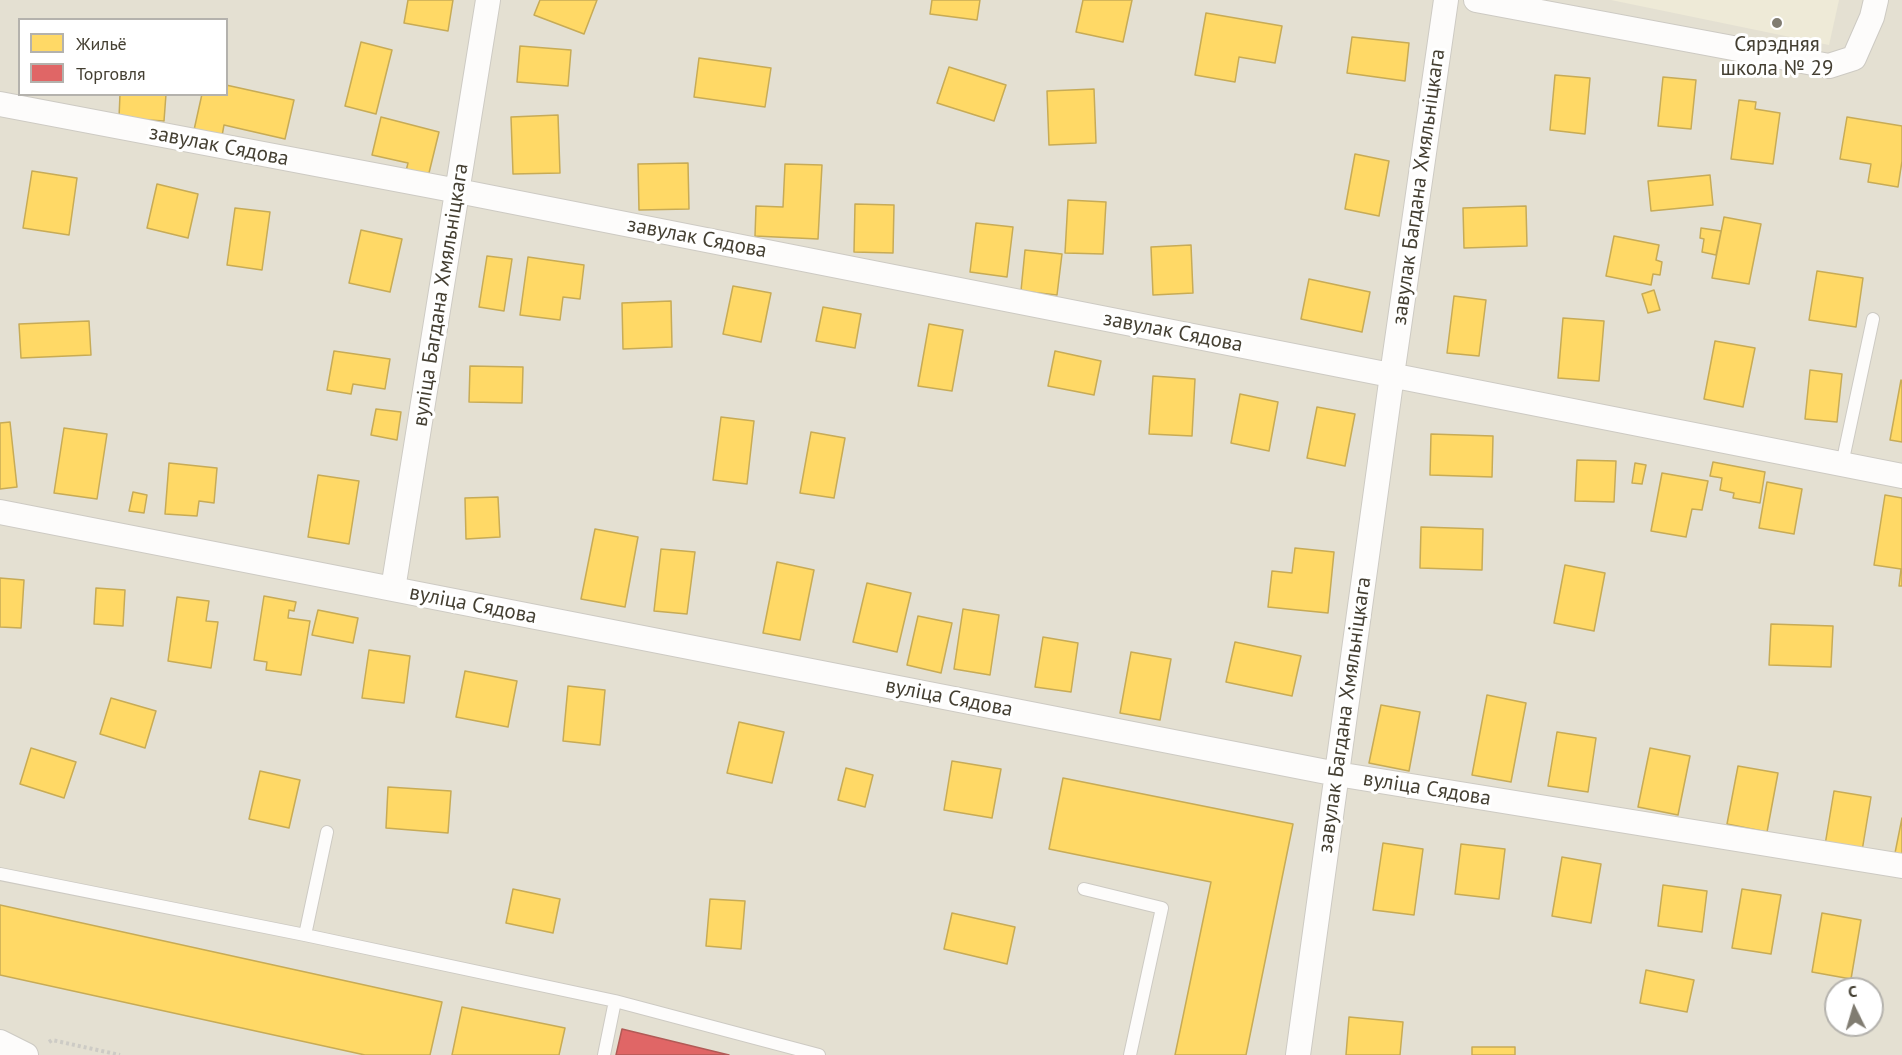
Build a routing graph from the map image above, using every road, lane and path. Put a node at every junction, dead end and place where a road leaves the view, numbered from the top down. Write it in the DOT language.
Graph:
graph roads {
  1 [pos="488,0"];
  2 [pos="1446,0"];
  3 [pos="1476,0"];
  4 [pos="1876,0"];
  5 [pos="0,105"];
  6 [pos="458,191"];
  7 [pos="1874,319"];
  8 [pos="1392,375"];
  9 [pos="1842,464"];
  10 [pos="1902,476"];
  11 [pos="0,512"];
  12 [pos="393,589"];
  13 [pos="1337,774"];
  14 [pos="327,832"];
  15 [pos="1902,866"];
  16 [pos="0,874"];
  17 [pos="1084,889"];
  18 [pos="305,935"];
  19 [pos="615,1001"];
  20 [pos="0,1042"];
  21 [pos="35,1050"];
  22 [pos="120,1055"];
  23 [pos="604,1055"];
  24 [pos="819,1055"];
  25 [pos="1130,1055"];
  26 [pos="1298,1055"];
  1 -- 6 [label="street, вуліца Багдана Хмяльніцкага"];
  2 -- 8 [label="street, завулак Багдана Хмяльніцкага"];
  3 -- 4 [label="street"];
  5 -- 6 [label="street, завулак Сядова"];
  6 -- 8 [label="street, завулак Сядова"];
  6 -- 12 [label="street, вуліца Багдана Хмяльніцкага"];
  7 -- 9 [label="lane"];
  8 -- 9 [label="street"];
  8 -- 13 [label="street, завулак Багдана Хмяльніцкага"];
  9 -- 10 [label="street"];
  11 -- 12 [label="street, вуліца Сядова"];
  12 -- 13 [label="street, вуліца Сядова"];
  13 -- 15 [label="street, вуліца Сядова"];
  13 -- 26 [label="street, завулак Багдана Хмяльніцкага"];
  14 -- 18 [label="lane"];
  16 -- 18 [label="lane"];
  17 -- 25 [label="lane"];
  18 -- 19 [label="lane"];
  19 -- 23 [label="lane"];
  19 -- 24 [label="lane"];
  20 -- 21 [label="street"];
  21 -- 22 [label="path"];
}
